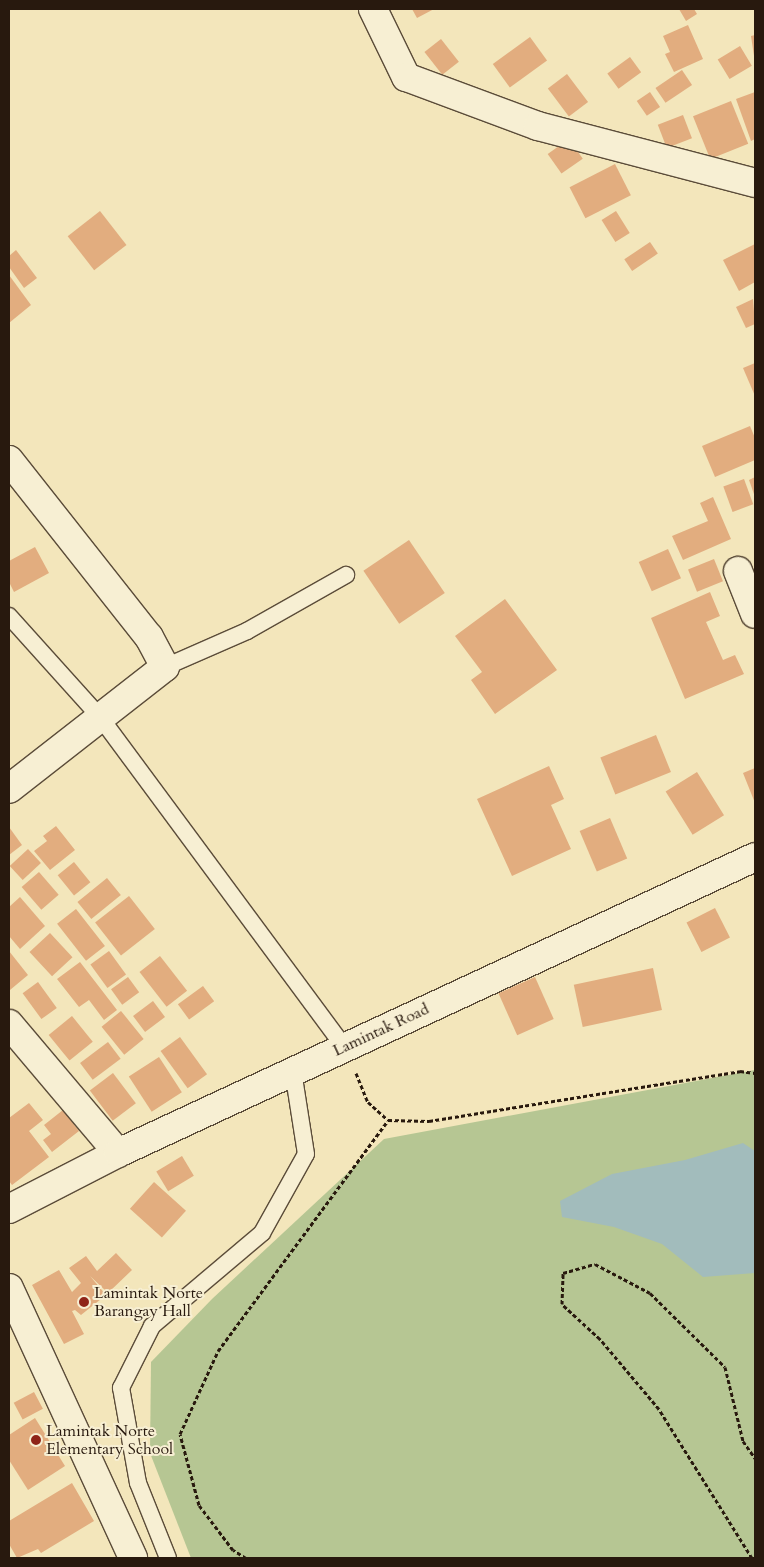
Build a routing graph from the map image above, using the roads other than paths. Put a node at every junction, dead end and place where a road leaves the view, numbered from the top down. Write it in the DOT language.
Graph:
graph roads {
  1 [pos="373,9"];
  2 [pos="755,183"];
  3 [pos="9,460"];
  4 [pos="738,571"];
  5 [pos="346,575"];
  6 [pos="755,614"];
  7 [pos="9,616"];
  8 [pos="164,666"];
  9 [pos="100,717"];
  10 [pos="9,789"];
  11 [pos="755,857"];
  12 [pos="9,1024"];
  13 [pos="344,1047"];
  14 [pos="293,1071"];
  15 [pos="118,1153"];
  16 [pos="9,1210"];
  17 [pos="9,1288"];
  18 [pos="132,1558"];
  19 [pos="168,1558"];
  1 -- 2 [label="street"];
  3 -- 8 [label="street"];
  4 -- 6 [label="street"];
  5 -- 8 [label="lane"];
  7 -- 9 [label="lane"];
  8 -- 9 [label="street"];
  9 -- 10 [label="street"];
  9 -- 13 [label="lane"];
  11 -- 13 [label="street, Lamintak Road"];
  12 -- 15 [label="street"];
  13 -- 14 [label="street, Lamintak Road"];
  14 -- 15 [label="street, Lamintak Road"];
  14 -- 19 [label="lane"];
  15 -- 16 [label="street, Lamintak Road"];
  17 -- 18 [label="street"];
}
